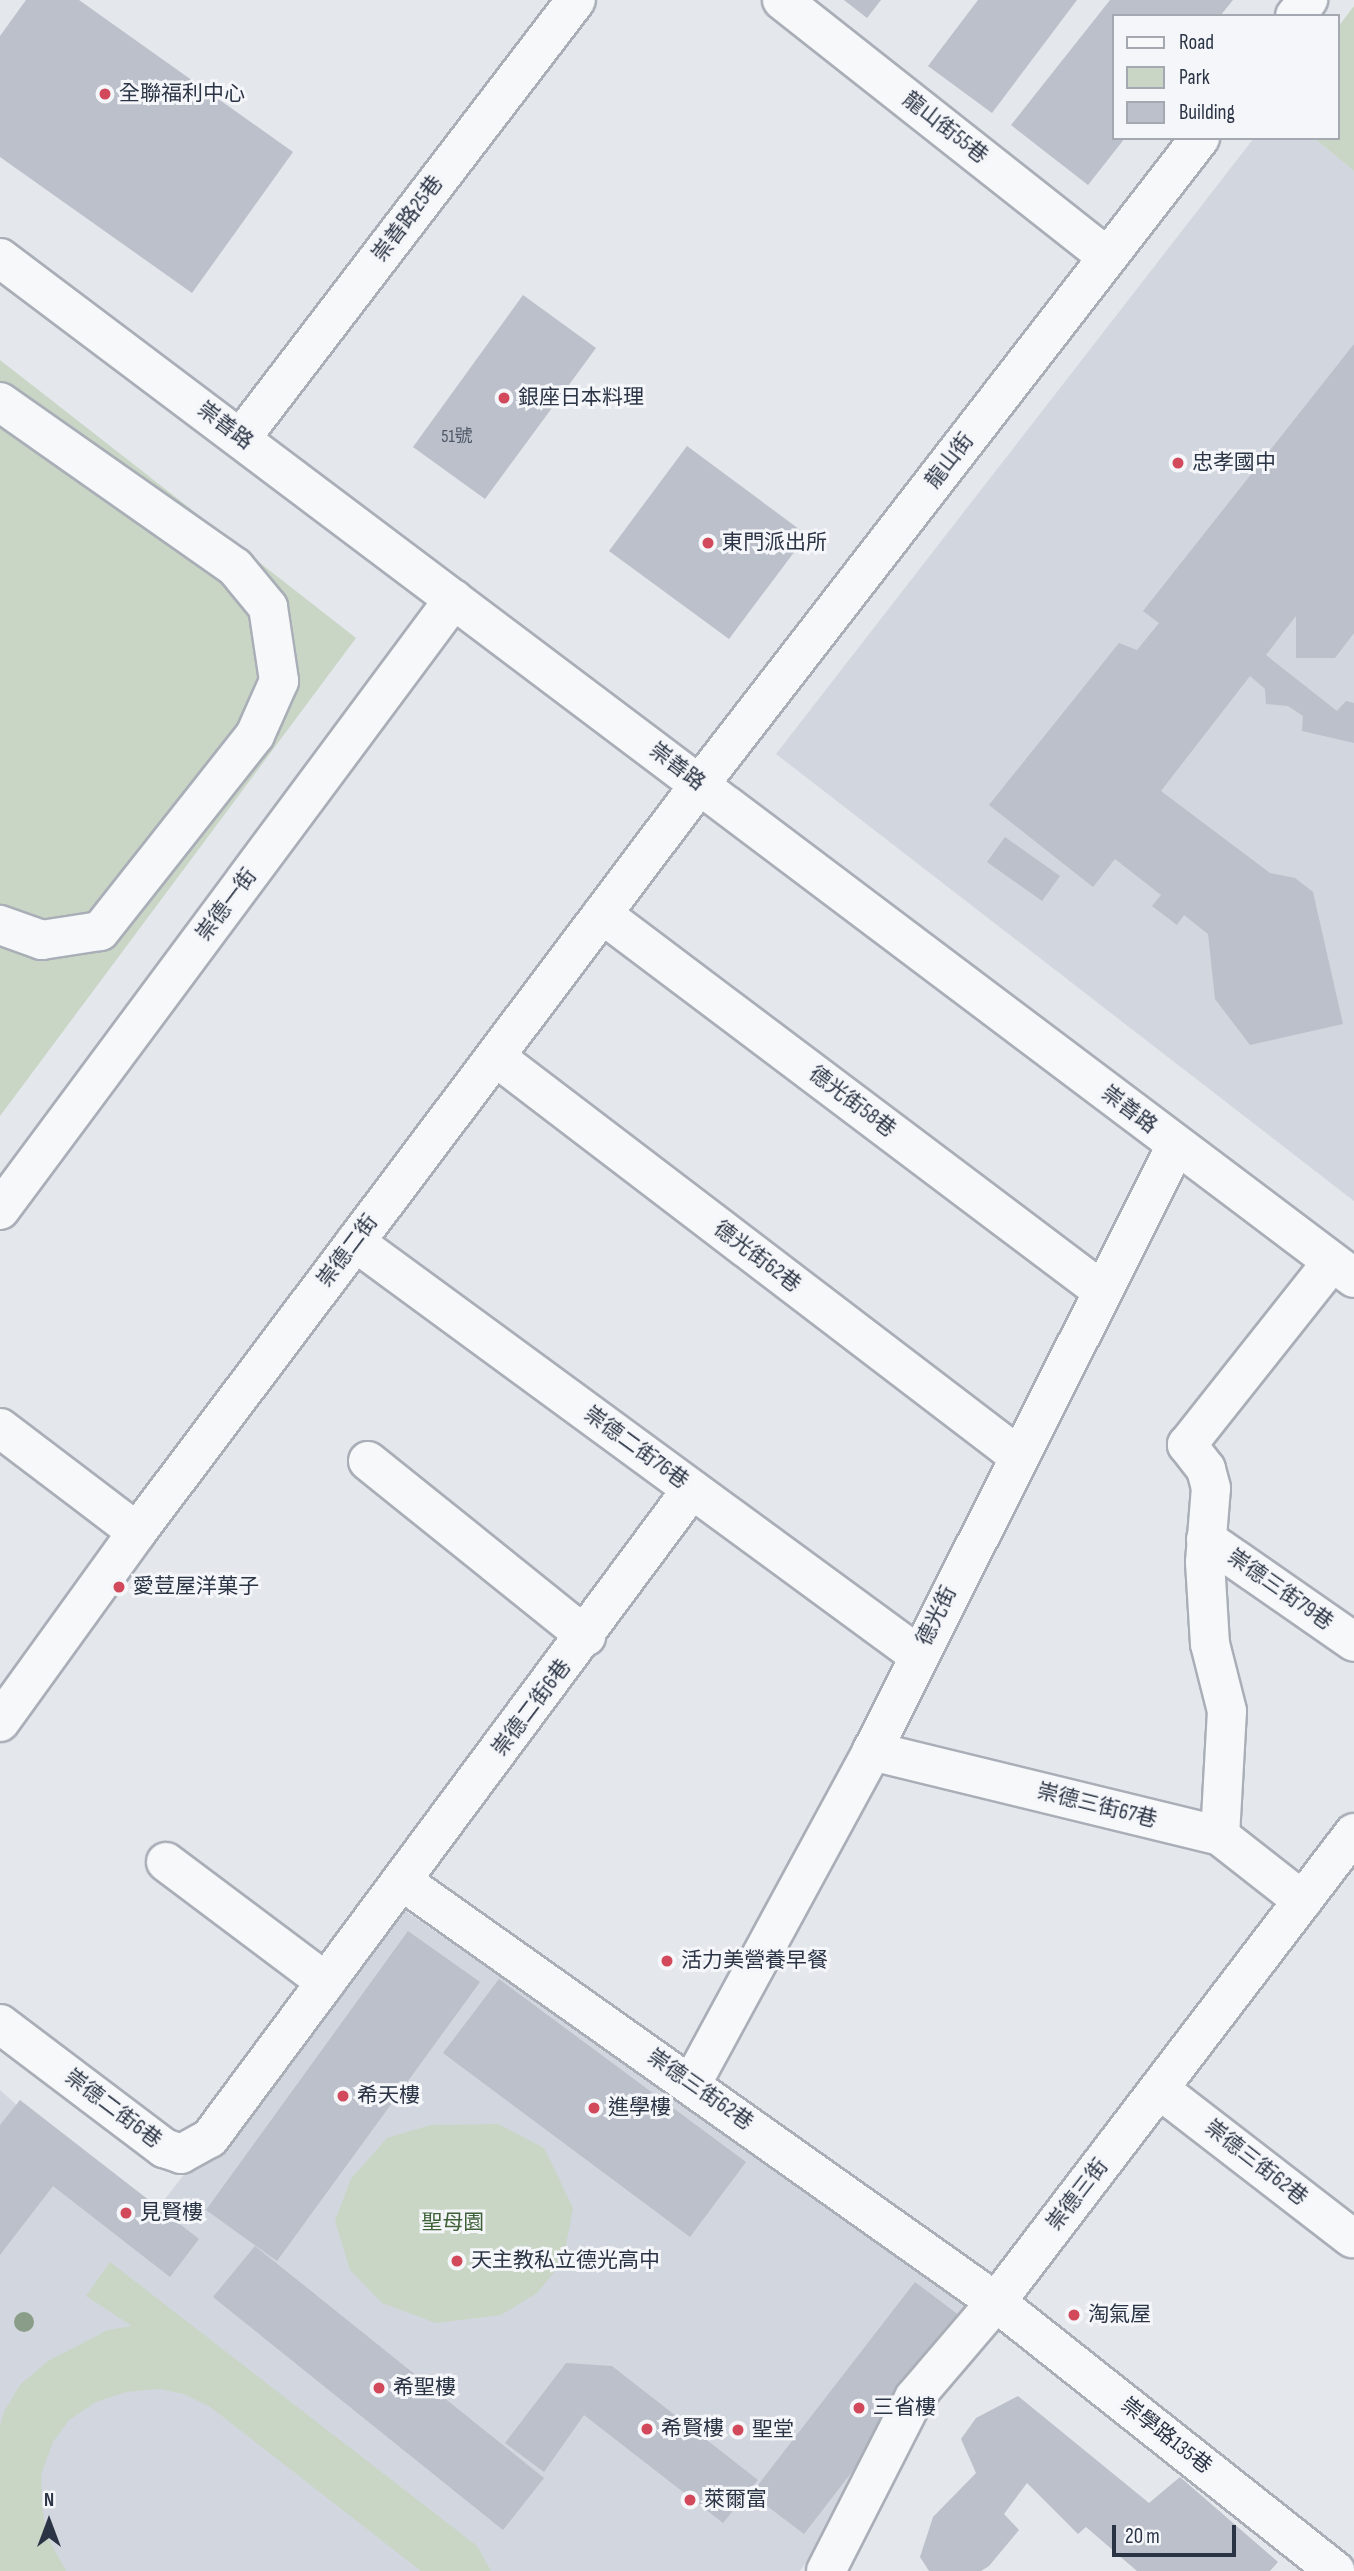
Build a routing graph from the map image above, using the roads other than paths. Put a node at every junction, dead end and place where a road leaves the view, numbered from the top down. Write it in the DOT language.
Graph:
graph roads {
  1 [pos="576,0"];
  2 [pos="782,0"];
  3 [pos="1308,0"];
  4 [pos="1297,14"];
  5 [pos="1198,140"];
  6 [pos="1107,257"];
  7 [pos="0,258"];
  8 [pos="0,402"];
  9 [pos="241,438"];
  10 [pos="454,599"];
  11 [pos="700,784"];
  12 [pos="602,914"];
  13 [pos="0,925"];
  14 [pos="497,1058"];
  15 [pos="1176,1146"];
  16 [pos="0,1210"];
  17 [pos="355,1242"];
  18 [pos="1343,1270"];
  19 [pos="1101,1290"];
  20 [pos="0,1429"];
  21 [pos="1017,1455"];
  22 [pos="368,1461"];
  23 [pos="692,1489"];
  24 [pos="136,1532"];
  25 [pos="1206,1539"];
  26 [pos="586,1636"];
  27 [pos="1354,1642"];
  28 [pos="918,1655"];
  29 [pos="0,1722"];
  30 [pos="872,1751"];
  31 [pos="1354,1833"];
  32 [pos="1220,1836"];
  33 [pos="166,1862"];
  34 [pos="402,1881"];
  35 [pos="1303,1901"];
  36 [pos="327,1982"];
  37 [pos="0,2024"];
  38 [pos="692,2083"];
  39 [pos="1159,2089"];
  40 [pos="1353,2238"];
  41 [pos="996,2302"];
  42 [pos="826,2571"];
  43 [pos="1335,2571"];
  1 -- 9 [label="street, 崇善路25巷"];
  2 -- 6 [label="street, 龍山街55巷"];
  3 -- 4 [label="street"];
  5 -- 6 [label="street, 龍山街"];
  6 -- 11 [label="street, 龍山街"];
  7 -- 9 [label="street, 崇善路"];
  8 -- 13 [label="street"];
  9 -- 10 [label="street, 崇善路"];
  10 -- 11 [label="street, 崇善路"];
  10 -- 16 [label="street, 崇德一街"];
  11 -- 12 [label="street, 崇德二街"];
  11 -- 15 [label="street, 崇善路"];
  12 -- 14 [label="street, 崇德二街"];
  12 -- 19 [label="street, 德光街58巷"];
  14 -- 17 [label="street, 崇德二街"];
  14 -- 21 [label="street, 德光街62巷"];
  15 -- 18 [label="street, 崇善路"];
  15 -- 19 [label="street, 德光街"];
  17 -- 23 [label="street, 崇德二街76巷"];
  17 -- 24 [label="street, 崇德二街"];
  18 -- 25 [label="street"];
  19 -- 21 [label="street, 德光街"];
  20 -- 24 [label="street"];
  21 -- 28 [label="street, 德光街"];
  22 -- 26 [label="street"];
  23 -- 26 [label="street, 崇德二街6巷"];
  23 -- 28 [label="street, 崇德二街76巷"];
  24 -- 29 [label="street, 崇德二街"];
  25 -- 27 [label="street, 崇德三街79巷"];
  25 -- 32 [label="street"];
  26 -- 34 [label="street, 崇德二街6巷"];
  28 -- 30 [label="street, 德光街"];
  30 -- 32 [label="street, 崇德三街67巷"];
  30 -- 38 [label="street, 德光街"];
  31 -- 35 [label="street, 崇德三街"];
  32 -- 35 [label="street, 崇德三街67巷"];
  33 -- 36 [label="street"];
  34 -- 36 [label="street, 崇德二街6巷"];
  34 -- 38 [label="street, 崇德三街62巷"];
  35 -- 39 [label="street, 崇德三街"];
  36 -- 37 [label="street, 崇德二街6巷"];
  38 -- 41 [label="street, 崇德三街62巷"];
  39 -- 40 [label="street, 崇德三街62巷"];
  39 -- 41 [label="street, 崇德三街"];
  41 -- 42 [label="street, 崇德三街"];
  41 -- 43 [label="street, 崇學路135巷"];
}
